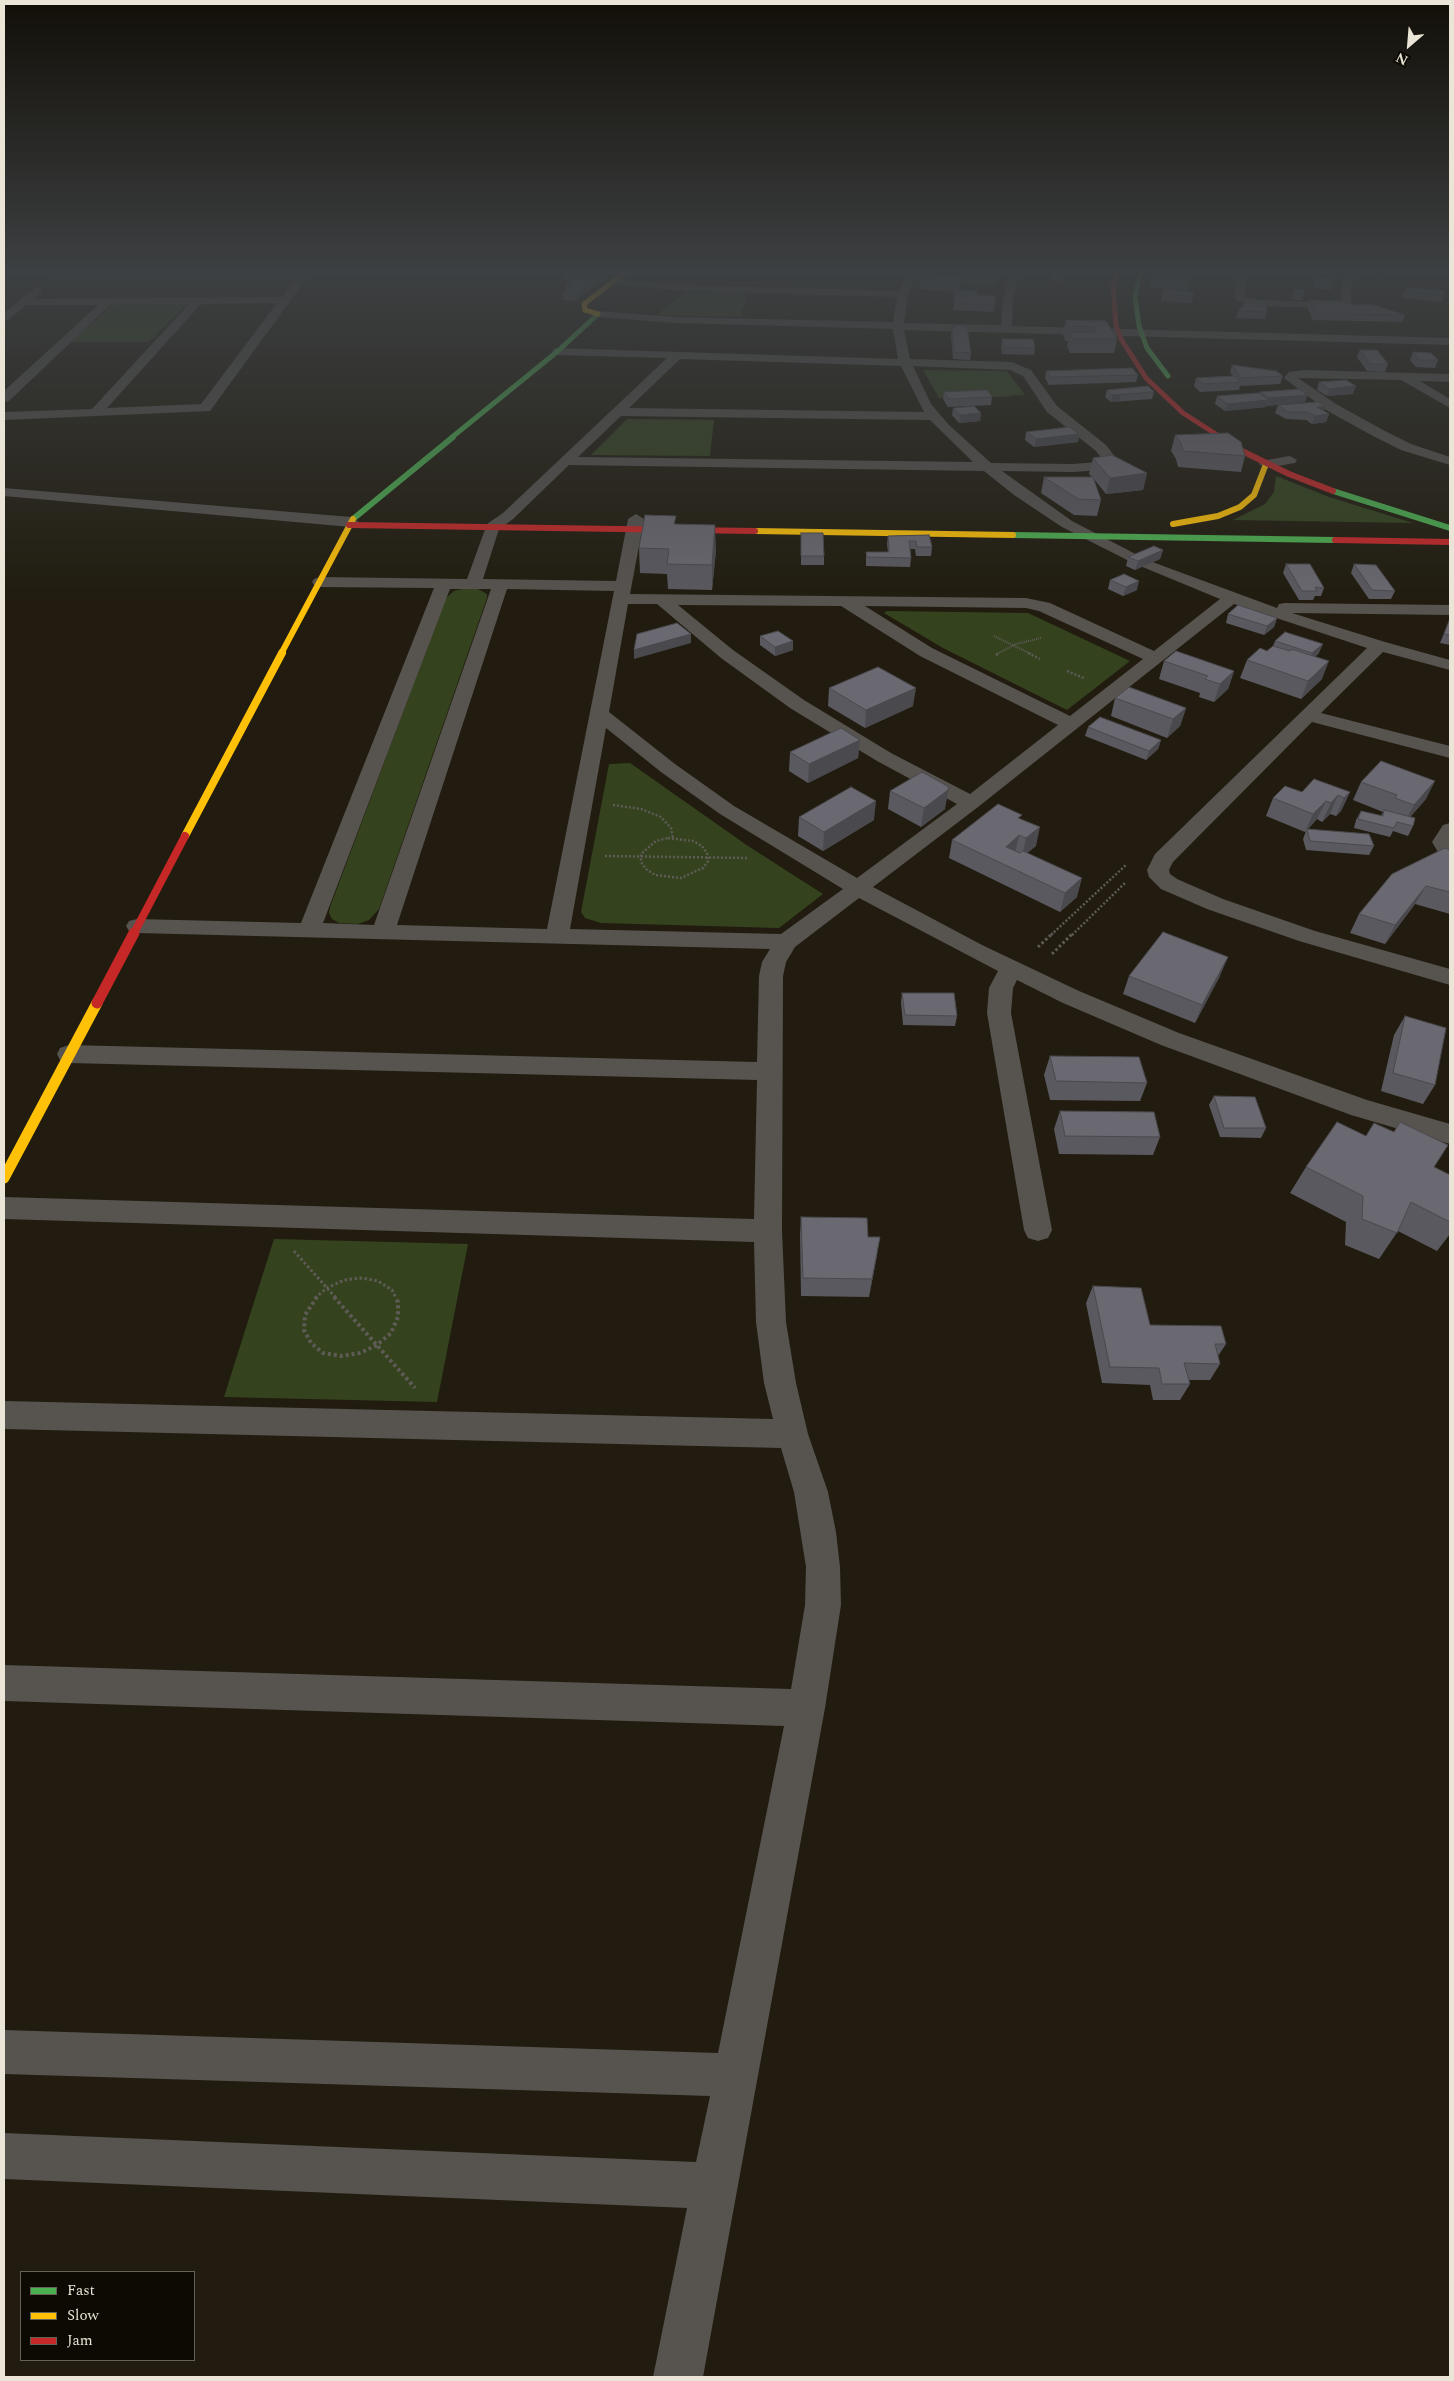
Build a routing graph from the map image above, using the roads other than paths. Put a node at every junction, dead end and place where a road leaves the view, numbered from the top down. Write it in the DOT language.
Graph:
graph roads {
  1 [pos="21,382"];
  2 [pos="123,382"];
  3 [pos="224,382"];
  4 [pos="520,382"];
  5 [pos="648,382"];
  6 [pos="913,382"];
  7 [pos="1033,382"];
  8 [pos="1150,382"];
  9 [pos="1174,382"];
  10 [pos="1296,382"];
  11 [pos="1414,382"];
  12 [pos="1176,385"];
  13 [pos="4,398"];
  14 [pos="1450,404"];
  15 [pos="96,412"];
  16 [pos="617,412"];
  17 [pos="4,416"];
  18 [pos="934,416"];
  19 [pos="1270,449"];
  20 [pos="1290,460"];
  21 [pos="567,461"];
  22 [pos="1450,461"];
  23 [pos="1266,464"];
  24 [pos="987,466"];
  25 [pos="4,492"];
  26 [pos="508,516"];
  27 [pos="1449,518"];
  28 [pos="352,521"];
  29 [pos="1008,523"];
  30 [pos="635,524"];
  31 [pos="1047,524"];
  32 [pos="1067,524"];
  33 [pos="1226,526"];
  34 [pos="492,527"];
  35 [pos="1411,529"];
  36 [pos="1450,529"];
  37 [pos="1092,530"];
  38 [pos="1447,540"];
  39 [pos="320,582"];
  40 [pos="444,583"];
  41 [pos="473,584"];
  42 [pos="501,584"];
  43 [pos="622,592"];
  44 [pos="1232,598"];
  45 [pos="661,599"];
  46 [pos="843,600"];
  47 [pos="1259,608"];
  48 [pos="1450,610"];
  49 [pos="1379,646"];
  50 [pos="1155,658"];
  51 [pos="1450,665"];
  52 [pos="600,714"];
  53 [pos="1310,716"];
  54 [pos="1071,724"];
  55 [pos="1450,752"];
  56 [pos="971,803"];
  57 [pos="1450,829"];
  58 [pos="1450,852"];
  59 [pos="859,889"];
  60 [pos="137,926"];
  61 [pos="309,930"];
  62 [pos="383,932"];
  63 [pos="557,937"];
  64 [pos="786,942"];
  65 [pos="1011,968"];
  66 [pos="1450,978"];
  67 [pos="69,1054"];
  68 [pos="770,1071"];
  69 [pos="1360,1108"];
  70 [pos="1450,1134"];
  71 [pos="1450,1151"];
  72 [pos="4,1178"];
  73 [pos="4,1208"];
  74 [pos="1038,1230"];
  75 [pos="768,1231"];
  76 [pos="4,1415"];
  77 [pos="792,1434"];
  78 [pos="4,1683"];
  79 [pos="806,1708"];
  80 [pos="4,2052"];
  81 [pos="735,2075"];
  82 [pos="4,2156"];
  83 [pos="714,2186"];
  84 [pos="678,2377"];
  1 -- 13 [label="street"];
  2 -- 15 [label="street"];
  3 -- 15 [label="street"];
  4 -- 28 [label="street"];
  5 -- 16 [label="street"];
  6 -- 18 [label="street"];
  7 -- 24 [label="street"];
  8 -- 23 [label="street"];
  9 -- 12 [label="street"];
  10 -- 22 [label="street"];
  11 -- 14 [label="street"];
  15 -- 17 [label="street"];
  16 -- 18 [label="street"];
  16 -- 21 [label="street"];
  18 -- 24 [label="street"];
  19 -- 20 [label="street"];
  20 -- 23 [label="street"];
  20 -- 27 [label="street"];
  21 -- 24 [label="street"];
  21 -- 26 [label="street"];
  23 -- 33 [label="street"];
  23 -- 36 [label="street"];
  24 -- 32 [label="street"];
  25 -- 28 [label="street"];
  26 -- 28 [label="street"];
  26 -- 30 [label="street"];
  26 -- 34 [label="street"];
  28 -- 34 [label="street"];
  28 -- 39 [label="street"];
  29 -- 30 [label="street"];
  30 -- 34 [label="street"];
  30 -- 37 [label="street"];
  30 -- 43 [label="street"];
  31 -- 32 [label="street"];
  32 -- 37 [label="street"];
  34 -- 41 [label="street"];
  35 -- 36 [label="street"];
  37 -- 38 [label="street"];
  37 -- 44 [label="street"];
  39 -- 40 [label="street"];
  39 -- 60 [label="street"];
  40 -- 41 [label="street"];
  40 -- 61 [label="street"];
  41 -- 42 [label="street"];
  42 -- 43 [label="street"];
  42 -- 62 [label="street"];
  43 -- 45 [label="street"];
  43 -- 52 [label="street"];
  44 -- 47 [label="street"];
  44 -- 50 [label="street"];
  45 -- 46 [label="street"];
  45 -- 56 [label="street"];
  46 -- 50 [label="street"];
  46 -- 54 [label="street"];
  47 -- 48 [label="street"];
  47 -- 49 [label="street"];
  49 -- 51 [label="street"];
  49 -- 53 [label="street"];
  50 -- 54 [label="street"];
  52 -- 59 [label="street"];
  52 -- 63 [label="street"];
  53 -- 55 [label="street"];
  53 -- 66 [label="street"];
  54 -- 56 [label="street"];
  56 -- 59 [label="street"];
  57 -- 58 [label="street"];
  59 -- 64 [label="street"];
  59 -- 65 [label="street"];
  60 -- 61 [label="street"];
  60 -- 67 [label="street"];
  61 -- 62 [label="street"];
  62 -- 63 [label="street"];
  63 -- 64 [label="street"];
  64 -- 68 [label="street"];
  65 -- 69 [label="street"];
  65 -- 74 [label="street"];
  67 -- 68 [label="street"];
  67 -- 72 [label="street"];
  68 -- 75 [label="street"];
  69 -- 70 [label="street"];
  69 -- 71 [label="street"];
  73 -- 75 [label="street"];
  75 -- 77 [label="street"];
  76 -- 77 [label="street"];
  77 -- 79 [label="street"];
  78 -- 79 [label="street"];
  79 -- 81 [label="street"];
  80 -- 81 [label="street"];
  81 -- 83 [label="street"];
  82 -- 83 [label="street"];
  83 -- 84 [label="street"];
}
